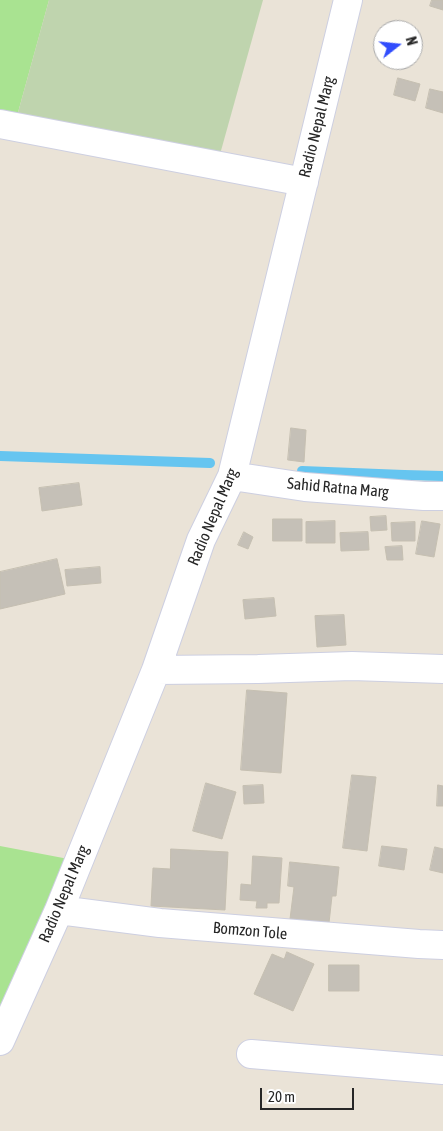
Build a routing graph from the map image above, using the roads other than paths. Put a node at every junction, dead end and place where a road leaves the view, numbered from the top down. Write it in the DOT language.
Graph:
graph roads {
  1 [pos="348,0"];
  2 [pos="0,124"];
  3 [pos="304,182"];
  4 [pos="232,476"];
  5 [pos="443,496"];
  6 [pos="443,669"];
  7 [pos="156,670"];
  8 [pos="59,910"];
  9 [pos="443,945"];
  10 [pos="0,1041"];
  11 [pos="251,1054"];
  12 [pos="443,1070"];
  1 -- 3 [label="street, Radio Nepal Marg"];
  2 -- 3 [label="street"];
  3 -- 4 [label="street, Radio Nepal Marg"];
  4 -- 5 [label="street, Sahid Ratna Marg"];
  4 -- 7 [label="street, Radio Nepal Marg"];
  6 -- 7 [label="street"];
  7 -- 8 [label="street, Radio Nepal Marg"];
  8 -- 9 [label="street, Bomzon Tole"];
  8 -- 10 [label="street, Radio Nepal Marg"];
  11 -- 12 [label="street"];
}
